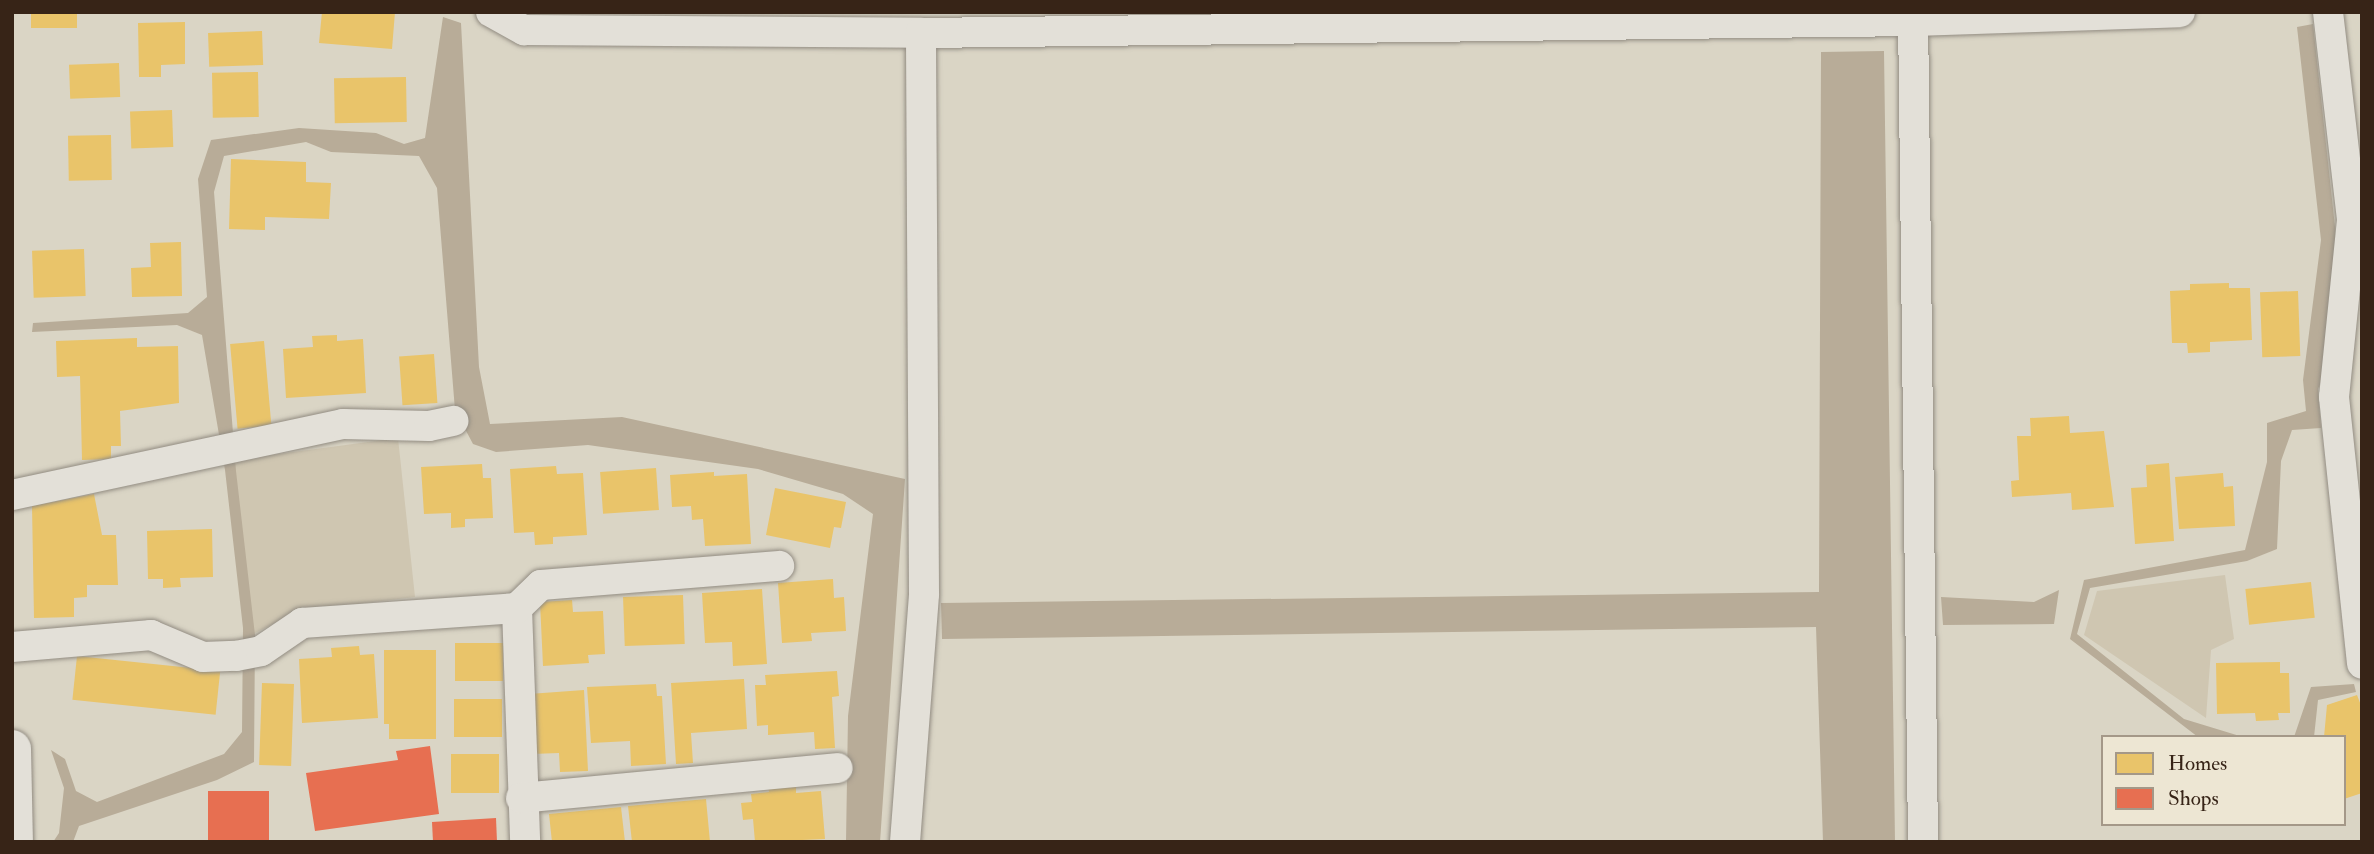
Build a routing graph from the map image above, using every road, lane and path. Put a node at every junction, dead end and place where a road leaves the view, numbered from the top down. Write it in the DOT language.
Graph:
graph roads {
  1 [pos="491,12"];
  2 [pos="2180,12"];
  3 [pos="2328,12"];
  4 [pos="1914,17"];
  5 [pos="904,26"];
  6 [pos="2357,220"];
  7 [pos="453,421"];
  8 [pos="12,495"];
  9 [pos="779,566"];
  10 [pos="517,608"];
  11 [pos="12,647"];
  12 [pos="2362,664"];
  13 [pos="12,748"];
  14 [pos="838,768"];
  15 [pos="521,798"];
  16 [pos="14,842"];
  17 [pos="524,842"];
  18 [pos="905,842"];
  19 [pos="1923,842"];
  1 -- 5 [label="street"];
  2 -- 4 [label="street"];
  3 -- 6 [label="street"];
  4 -- 5 [label="street"];
  4 -- 19 [label="street"];
  5 -- 18 [label="street"];
  6 -- 12 [label="street"];
  7 -- 8 [label="street"];
  9 -- 10 [label="street"];
  10 -- 11 [label="street"];
  10 -- 15 [label="street"];
  13 -- 16 [label="main road"];
  14 -- 15 [label="street"];
  15 -- 17 [label="street"];
}
